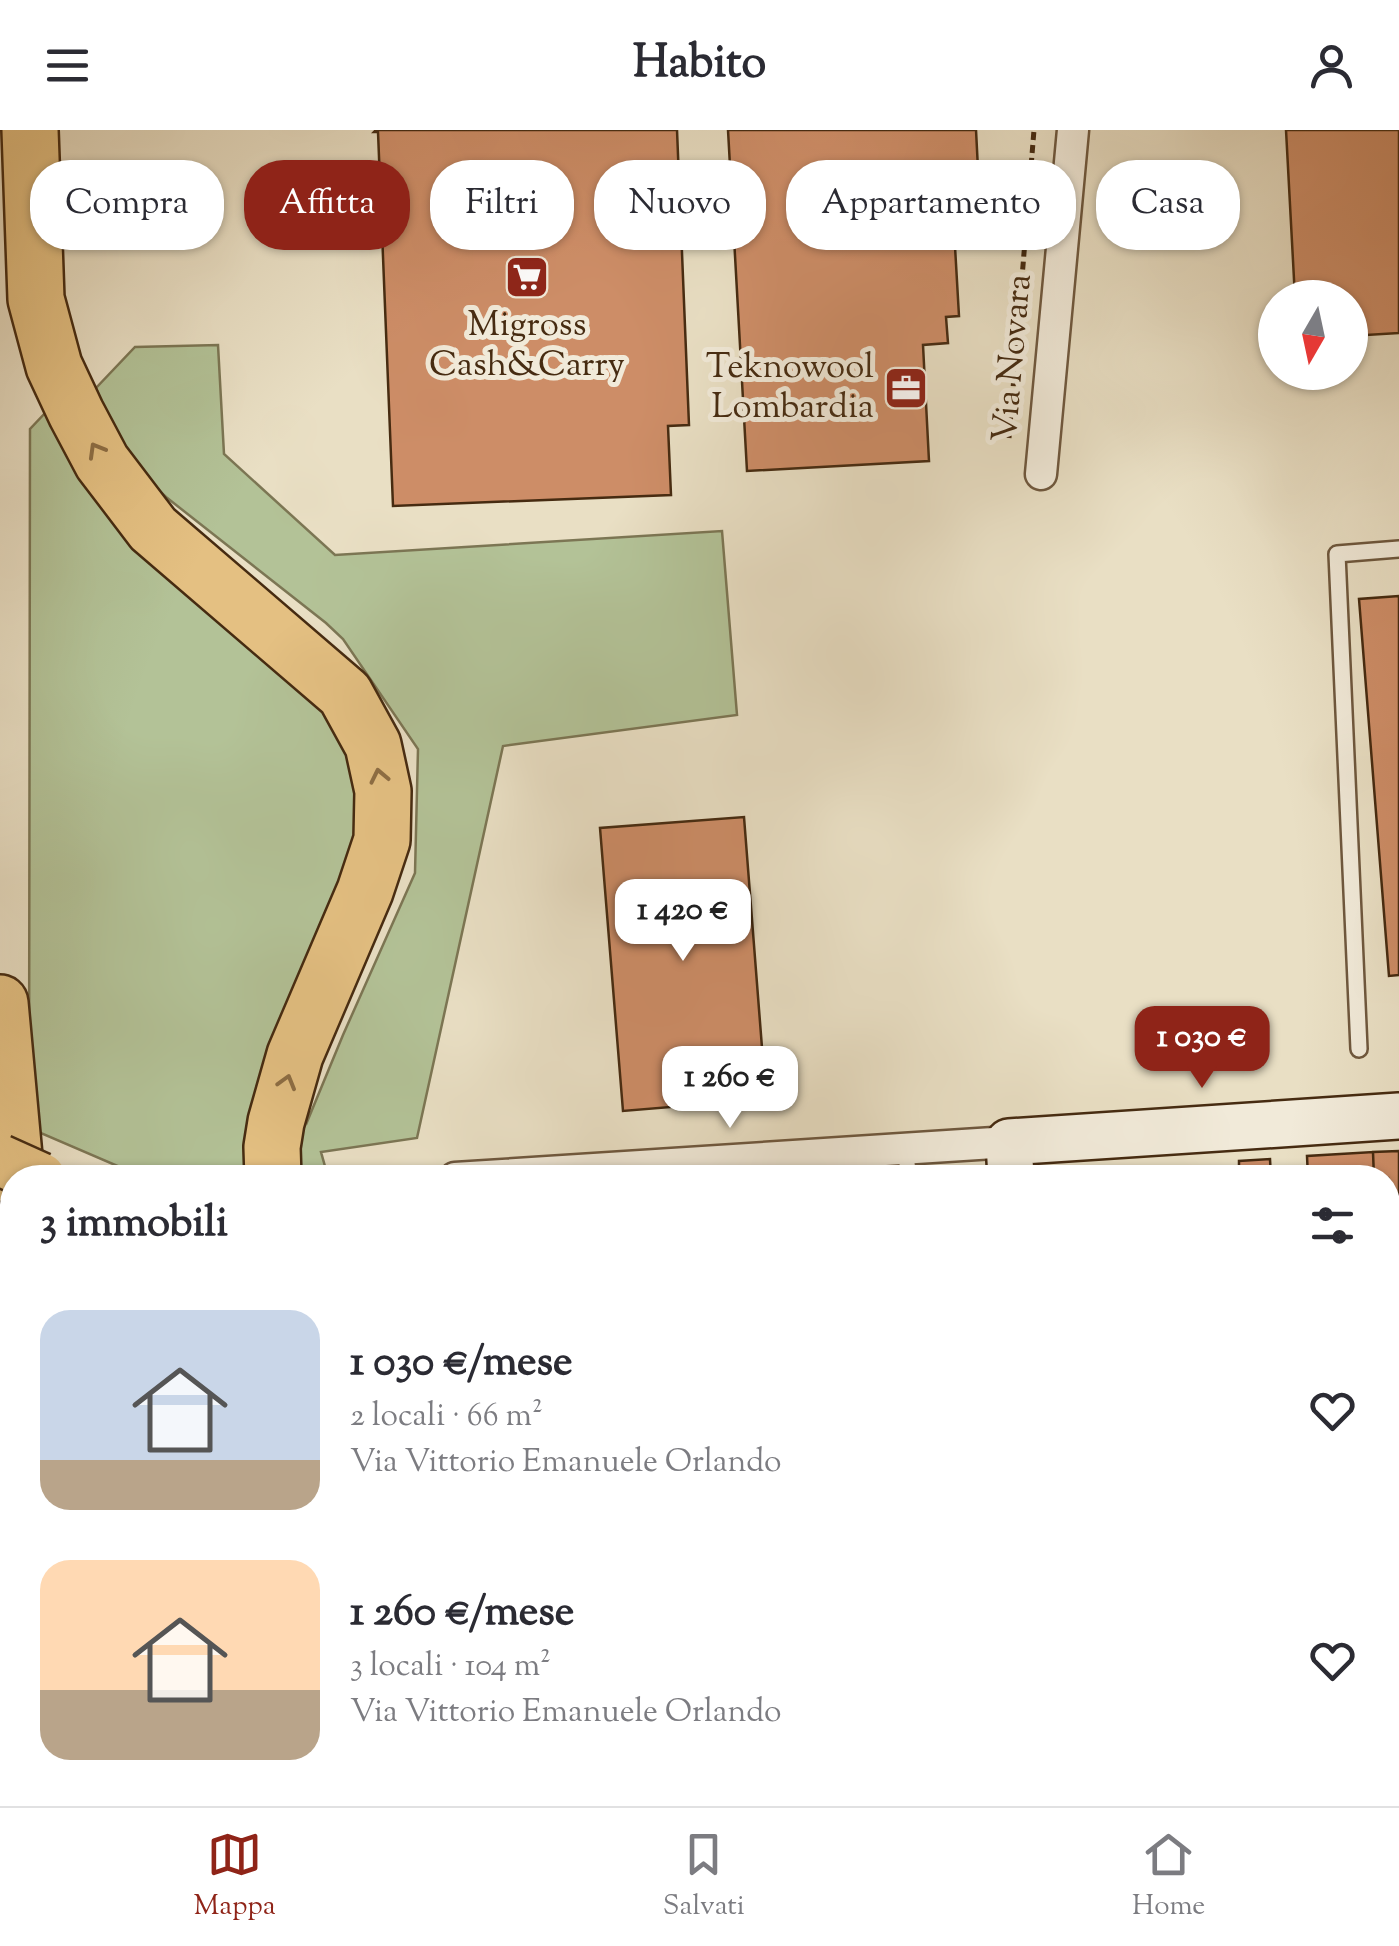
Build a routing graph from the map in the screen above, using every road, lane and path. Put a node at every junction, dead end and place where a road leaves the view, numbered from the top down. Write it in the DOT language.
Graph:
graph roads {
  1 [pos="30,130"];
  2 [pos="1034,130"];
  3 [pos="1073,130"];
  4 [pos="1009,438"];
  5 [pos="1040,474"];
  6 [pos="1399,549"];
  7 [pos="0,1003"];
  8 [pos="1358,1048"];
  9 [pos="1399,1116"];
  10 [pos="1010,1160"];
  11 [pos="907,1163"];
  12 [pos="15,1165"];
  13 [pos="273,1165"];
  14 [pos="848,1165"];
  13 -- 1 [label="highway, one-way"];
  2 -- 4 [label="path"];
  3 -- 5 [label="street, Via Novara"];
  6 -- 8 [label="lane"];
  7 -- 12 [label="highway"];
  9 -- 10 [label="street"];
  10 -- 11 [label="street"];
  11 -- 14 [label="street"];
}
